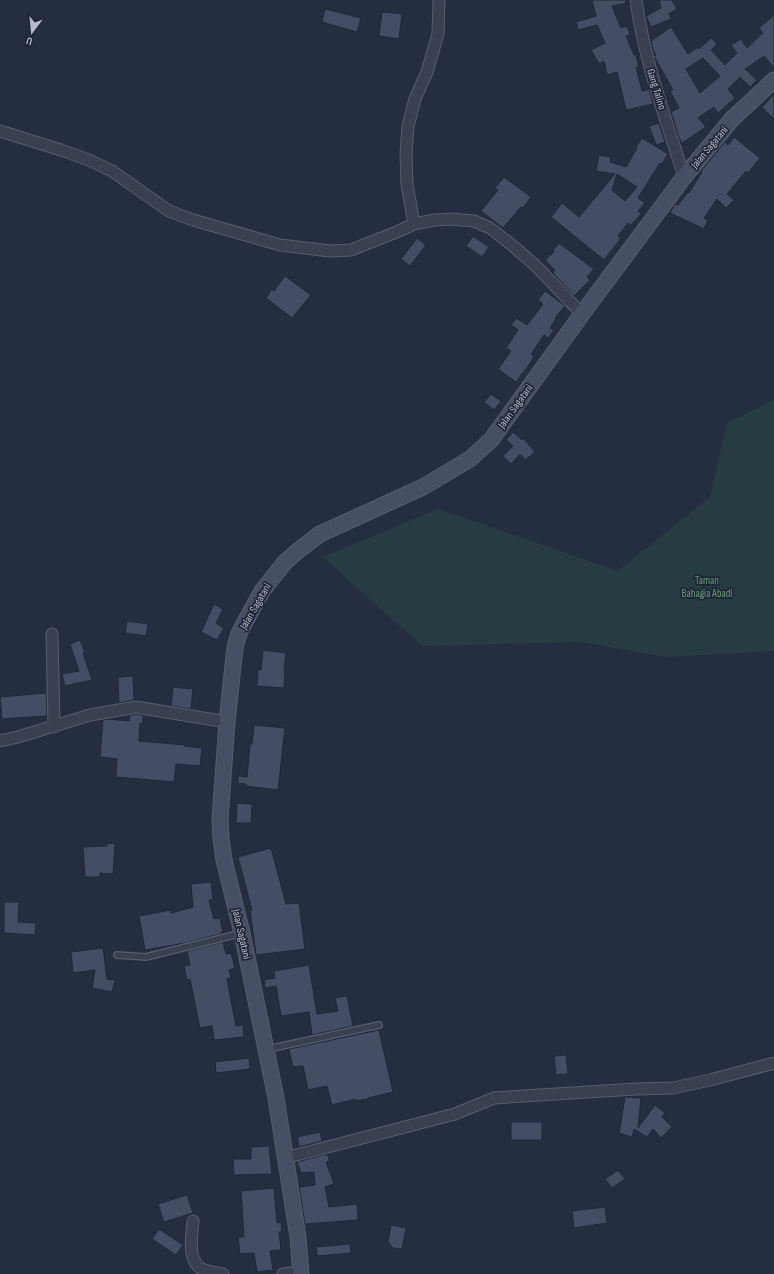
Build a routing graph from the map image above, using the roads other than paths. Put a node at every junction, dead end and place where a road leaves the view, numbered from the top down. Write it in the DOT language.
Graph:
graph roads {
  1 [pos="439,0"];
  2 [pos="636,0"];
  3 [pos="774,80"];
  4 [pos="0,131"];
  5 [pos="684,177"];
  6 [pos="414,224"];
  7 [pos="582,314"];
  8 [pos="52,634"];
  9 [pos="227,722"];
  10 [pos="54,727"];
  11 [pos="0,742"];
  12 [pos="242,933"];
  13 [pos="117,955"];
  14 [pos="379,1025"];
  15 [pos="265,1049"];
  16 [pos="774,1063"];
  17 [pos="285,1158"];
  18 [pos="193,1221"];
  19 [pos="301,1273"];
  20 [pos="222,1274"];
  21 [pos="283,1274"];
  1 -- 6 [label="street"];
  2 -- 5 [label="street, Gang Talino"];
  3 -- 5 [label="street, Jalan Sagatani"];
  4 -- 6 [label="street"];
  5 -- 7 [label="street, Jalan Sagatani"];
  6 -- 7 [label="street"];
  7 -- 9 [label="street, Jalan Sagatani"];
  8 -- 10 [label="street"];
  9 -- 10 [label="street"];
  9 -- 12 [label="street, Jalan Sagatani"];
  10 -- 11 [label="street"];
  12 -- 13 [label="lane"];
  12 -- 15 [label="street, Jalan Sagatani"];
  14 -- 15 [label="lane"];
  15 -- 17 [label="street, Jalan Sagatani"];
  16 -- 17 [label="street"];
  17 -- 19 [label="street, Jalan Sagatani"];
  18 -- 20 [label="street"];
  19 -- 21 [label="street"];
}
